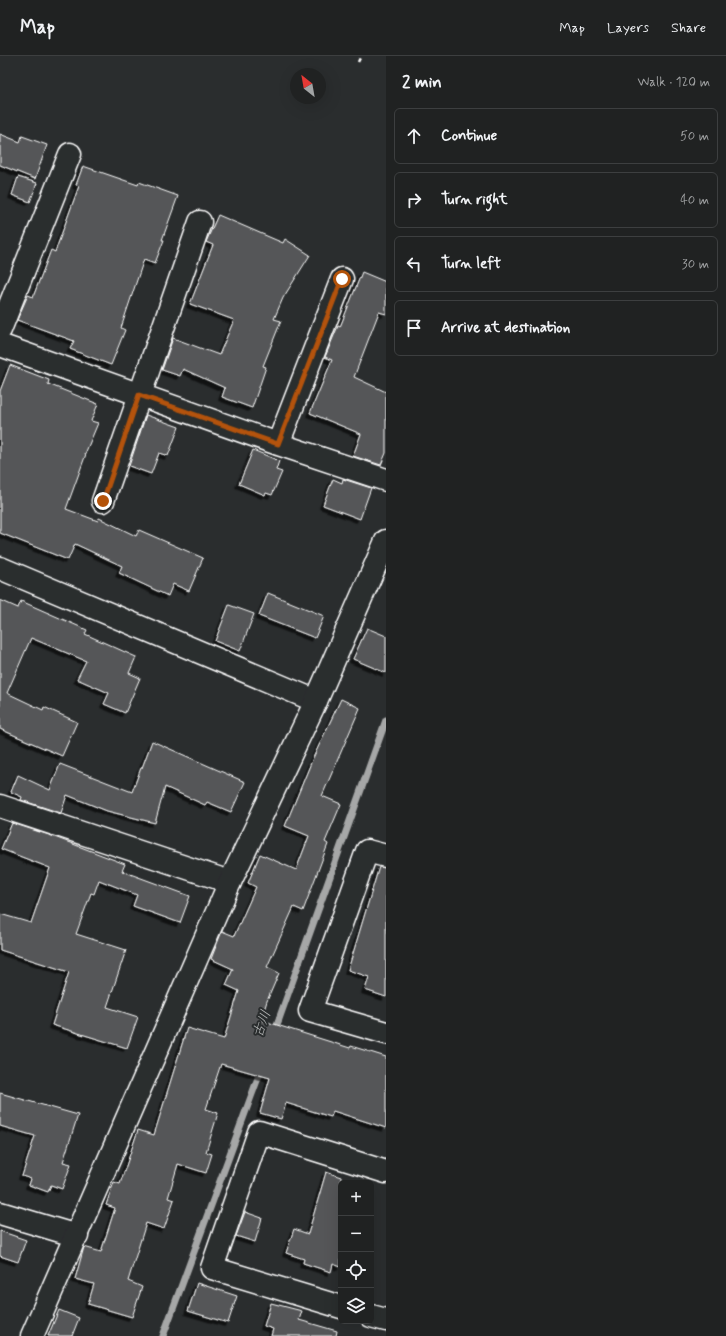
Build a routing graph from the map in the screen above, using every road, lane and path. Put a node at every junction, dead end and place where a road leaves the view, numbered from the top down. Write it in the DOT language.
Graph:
graph roads {
  1 [pos="361,56"];
  2 [pos="358,62"];
  3 [pos="70,154"];
  4 [pos="200,222"];
  5 [pos="342,279"];
  6 [pos="1,344"];
  7 [pos="139,395"];
  8 [pos="278,444"];
  9 [pos="386,480"];
  10 [pos="103,501"];
  11 [pos="386,541"];
  12 [pos="0,568"];
  13 [pos="316,700"];
  14 [pos="0,806"];
  15 [pos="386,856"];
  16 [pos="230,882"];
  17 [pos="386,1033"];
  18 [pos="386,1172"];
  19 [pos="0,1212"];
  20 [pos="76,1236"];
  21 [pos="338,1306"];
  22 [pos="374,1317"];
  23 [pos="386,1320"];
  24 [pos="32,1336"];
  1 -- 2 [label="path"];
  3 -- 6 [label="street"];
  4 -- 7 [label="street"];
  5 -- 8 [label="street"];
  6 -- 7 [label="street"];
  7 -- 8 [label="street"];
  7 -- 10 [label="street"];
  8 -- 9 [label="street"];
  11 -- 13 [label="street"];
  12 -- 13 [label="street"];
  13 -- 16 [label="street"];
  14 -- 16 [label="street"];
  15 -- 17 [label="street"];
  16 -- 20 [label="street"];
  18 -- 21 [label="street"];
  19 -- 20 [label="street"];
  20 -- 24 [label="street"];
  22 -- 23 [label="street"];
}
